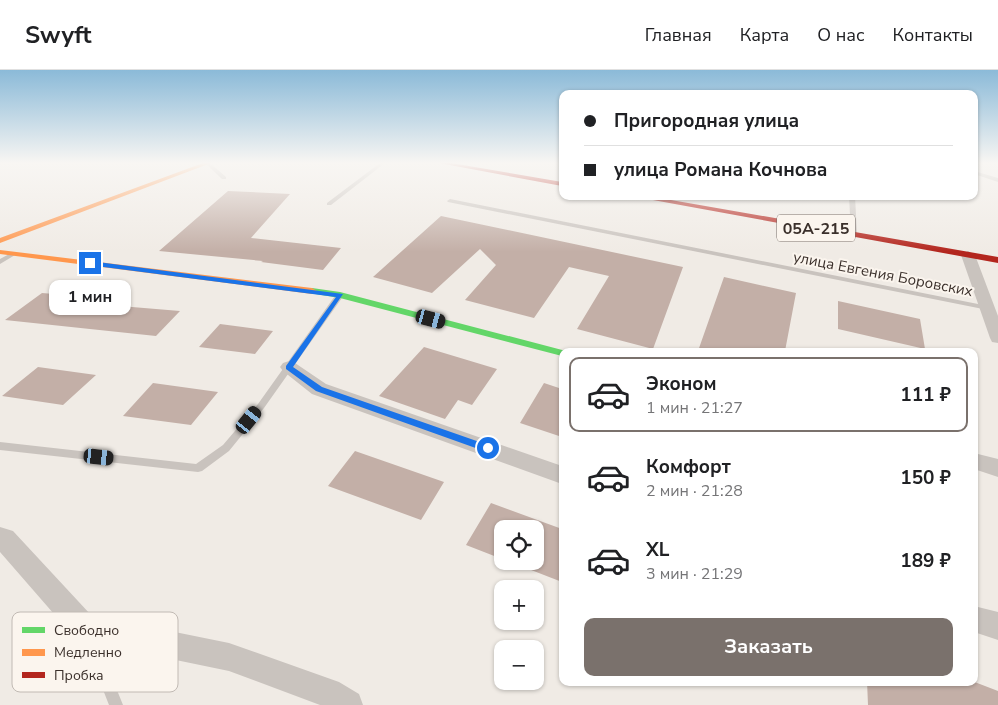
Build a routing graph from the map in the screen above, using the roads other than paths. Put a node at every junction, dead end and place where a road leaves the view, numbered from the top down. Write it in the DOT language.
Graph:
graph roads {
  1 [pos="129,193"];
  2 [pos="344,193"];
  3 [pos="657,200"];
  4 [pos="852,200"];
  5 [pos="450,201"];
  6 [pos="329,204"];
  7 [pos="854,234"];
  8 [pos="0,241"];
  9 [pos="0,252"];
  10 [pos="13,253"];
  11 [pos="968,255"];
  12 [pos="998,260"];
  13 [pos="0,262"];
  14 [pos="340,295"];
  15 [pos="988,308"];
  16 [pos="998,338"];
  17 [pos="559,352"];
  18 [pos="289,367"];
  19 [pos="0,446"];
  20 [pos="978,463"];
  21 [pos="998,468"];
  22 [pos="559,474"];
  23 [pos="0,538"];
  24 [pos="71,612"];
  25 [pos="978,620"];
  26 [pos="998,626"];
  27 [pos="178,646"];
  28 [pos="111,692"];
  29 [pos="116,705"];
  30 [pos="348,705"];
  1 -- 8 [label="main road"];
  2 -- 6 [label="lane"];
  3 -- 7 [label="main road, 05А-215"];
  4 -- 7 [label="lane"];
  5 -- 15 [label="lane, улица Евгения Боровских"];
  7 -- 11 [label="main road, 05А-215"];
  9 -- 10 [label="main road"];
  10 -- 13 [label="lane"];
  10 -- 14 [label="main road"];
  11 -- 12 [label="main road, 05А-215"];
  11 -- 15 [label="street"];
  14 -- 17 [label="main road"];
  14 -- 18 [label="lane"];
  15 -- 16 [label="street"];
  18 -- 19 [label="lane"];
  18 -- 22 [label="street"];
  20 -- 21 [label="street"];
  23 -- 24 [label="street"];
  25 -- 26 [label="street"];
  27 -- 30 [label="street"];
  28 -- 29 [label="lane"];
}
